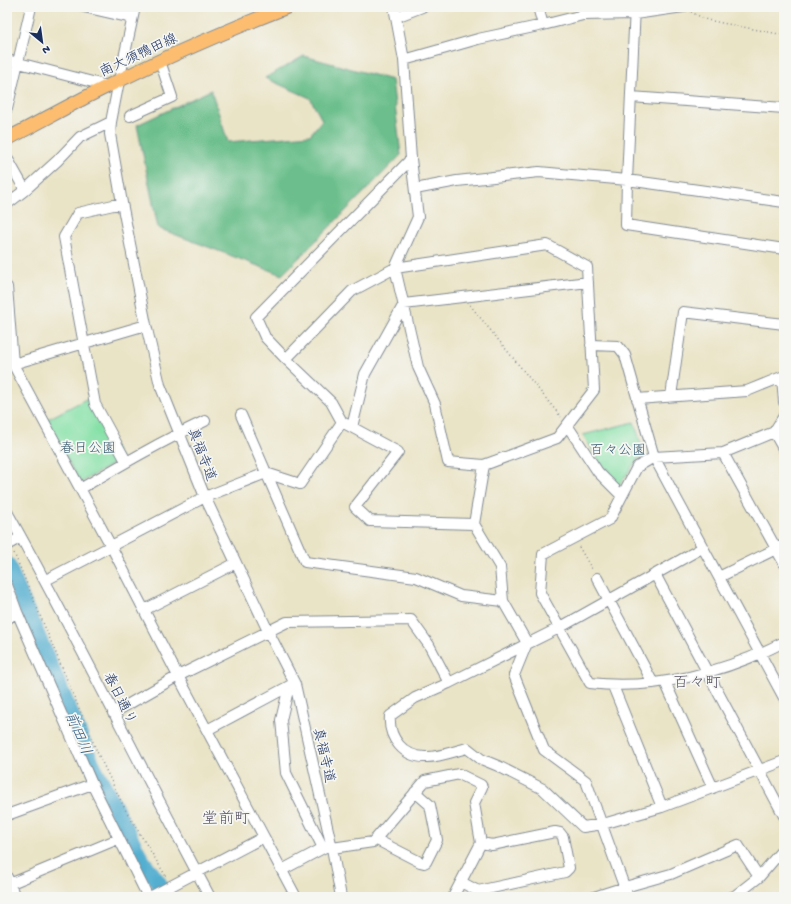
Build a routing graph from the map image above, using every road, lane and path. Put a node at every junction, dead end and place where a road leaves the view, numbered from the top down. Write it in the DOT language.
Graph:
graph roads {
  1 [pos="31,7"];
  2 [pos="84,7"];
  3 [pos="135,7"];
  4 [pos="287,7"];
  5 [pos="422,7"];
  6 [pos="538,7"];
  7 [pos="682,8"];
  8 [pos="635,10"];
  9 [pos="266,11"];
  10 [pos="395,12"];
  11 [pos="132,18"];
  12 [pos="543,25"];
  13 [pos="784,35"];
  14 [pos="7,60"];
  15 [pos="404,60"];
  16 [pos="160,61"];
  17 [pos="18,62"];
  18 [pos="113,84"];
  19 [pos="631,97"];
  20 [pos="784,108"];
  21 [pos="7,109"];
  22 [pos="130,116"];
  23 [pos="111,122"];
  24 [pos="7,139"];
  25 [pos="7,158"];
  26 [pos="411,159"];
  27 [pos="627,180"];
  28 [pos="415,189"];
  29 [pos="25,190"];
  30 [pos="784,202"];
  31 [pos="122,203"];
  32 [pos="7,204"];
  33 [pos="784,249"];
  34 [pos="395,268"];
  35 [pos="588,282"];
  36 [pos="7,287"];
  37 [pos="463,296"];
  38 [pos="404,304"];
  39 [pos="784,324"];
  40 [pos="146,326"];
  41 [pos="85,343"];
  42 [pos="591,345"];
  43 [pos="286,359"];
  44 [pos="13,364"];
  45 [pos="783,376"];
  46 [pos="671,396"];
  47 [pos="637,398"];
  48 [pos="784,402"];
  49 [pos="241,415"];
  50 [pos="784,416"];
  51 [pos="205,421"];
  52 [pos="342,422"];
  53 [pos="567,425"];
  54 [pos="352,427"];
  55 [pos="774,432"];
  56 [pos="180,433"];
  57 [pos="784,450"];
  58 [pos="723,453"];
  59 [pos="654,457"];
  60 [pos="126,461"];
  61 [pos="484,465"];
  62 [pos="266,473"];
  63 [pos="80,488"];
  64 [pos="622,496"];
  65 [pos="205,497"];
  66 [pos="7,512"];
  67 [pos="474,524"];
  68 [pos="21,537"];
  69 [pos="573,538"];
  70 [pos="8,544"];
  71 [pos="111,546"];
  72 [pos="780,547"];
  73 [pos="702,548"];
  74 [pos="236,563"];
  75 [pos="784,563"];
  76 [pos="656,574"];
  77 [pos="719,577"];
  78 [pos="597,578"];
  79 [pos="46,580"];
  80 [pos="7,585"];
  81 [pos="609,600"];
  82 [pos="503,601"];
  83 [pos="144,610"];
  84 [pos="17,612"];
  85 [pos="7,619"];
  86 [pos="559,628"];
  87 [pos="268,631"];
  88 [pos="784,642"];
  89 [pos="527,643"];
  90 [pos="761,654"];
  91 [pos="707,672"];
  92 [pos="178,676"];
  93 [pos="665,682"];
  94 [pos="449,683"];
  95 [pos="653,683"];
  96 [pos="292,685"];
  97 [pos="613,686"];
  98 [pos="784,698"];
  99 [pos="113,713"];
  100 [pos="207,730"];
  101 [pos="784,761"];
  102 [pos="759,771"];
  103 [pos="92,784"];
  104 [pos="713,788"];
  105 [pos="415,792"];
  106 [pos="662,807"];
  107 [pos="7,815"];
  108 [pos="784,816"];
  109 [pos="603,824"];
  110 [pos="264,837"];
  111 [pos="118,839"];
  112 [pos="375,839"];
  113 [pos="481,843"];
  114 [pos="329,847"];
  115 [pos="784,848"];
  116 [pos="282,870"];
  117 [pos="197,872"];
  118 [pos="759,877"];
  119 [pos="8,882"];
  120 [pos="461,882"];
  121 [pos="172,885"];
  122 [pos="625,887"];
  123 [pos="15,897"];
  124 [pos="149,897"];
  125 [pos="210,897"];
  126 [pos="296,897"];
  127 [pos="341,897"];
  128 [pos="453,897"];
  129 [pos="594,897"];
  130 [pos="628,897"];
  131 [pos="732,897"];
  1 -- 17 [label="street"];
  2 -- 11 [label="street"];
  3 -- 11 [label="street, 真福寺道"];
  4 -- 9 [label="main road, 南大須鴨田線"];
  5 -- 10 [label="street"];
  6 -- 12 [label="street"];
  7 -- 8 [label="street"];
  7 -- 13 [label="path"];
  8 -- 12 [label="street"];
  8 -- 19 [label="street"];
  9 -- 16 [label="main road, 南大須鴨田線"];
  10 -- 15 [label="street"];
  11 -- 18 [label="street, 真福寺道"];
  12 -- 15 [label="street"];
  14 -- 17 [label="street"];
  15 -- 26 [label="street"];
  16 -- 18 [label="main road, 南大須鴨田線"];
  16 -- 22 [label="street"];
  17 -- 18 [label="street"];
  17 -- 21 [label="street"];
  18 -- 23 [label="street, 真福寺道"];
  18 -- 24 [label="main road, 南大須鴨田線"];
  19 -- 20 [label="street"];
  19 -- 27 [label="street"];
  23 -- 29 [label="street"];
  23 -- 31 [label="street, 真福寺道"];
  25 -- 29 [label="street"];
  26 -- 28 [label="street"];
  26 -- 43 [label="street"];
  27 -- 28 [label="street"];
  27 -- 30 [label="street"];
  27 -- 33 [label="street"];
  28 -- 34 [label="street"];
  29 -- 32 [label="street"];
  31 -- 40 [label="street, 真福寺道"];
  31 -- 41 [label="street"];
  34 -- 35 [label="street"];
  34 -- 38 [label="street"];
  34 -- 43 [label="street"];
  35 -- 37 [label="street"];
  35 -- 42 [label="street"];
  36 -- 44 [label="street"];
  37 -- 38 [label="street"];
  37 -- 53 [label="path"];
  38 -- 54 [label="street"];
  38 -- 61 [label="street"];
  39 -- 46 [label="street"];
  40 -- 41 [label="street"];
  40 -- 56 [label="street, 真福寺道"];
  41 -- 44 [label="street"];
  41 -- 60 [label="street"];
  42 -- 47 [label="street"];
  42 -- 53 [label="street"];
  43 -- 52 [label="street"];
  44 -- 63 [label="street"];
  45 -- 46 [label="street"];
  45 -- 48 [label="street"];
  46 -- 47 [label="street"];
  47 -- 59 [label="street"];
  49 -- 62 [label="street"];
  50 -- 55 [label="street"];
  51 -- 56 [label="street"];
  52 -- 54 [label="street"];
  52 -- 62 [label="street"];
  53 -- 61 [label="street"];
  53 -- 64 [label="street"];
  54 -- 67 [label="street"];
  55 -- 57 [label="street"];
  55 -- 58 [label="street"];
  56 -- 60 [label="street"];
  56 -- 65 [label="street, 真福寺道"];
  58 -- 59 [label="street"];
  58 -- 72 [label="street"];
  59 -- 64 [label="street"];
  59 -- 73 [label="street"];
  60 -- 63 [label="street"];
  61 -- 67 [label="street"];
  62 -- 65 [label="street"];
  62 -- 82 [label="street"];
  63 -- 71 [label="street"];
  64 -- 69 [label="street"];
  65 -- 71 [label="street"];
  65 -- 74 [label="street, 真福寺道"];
  66 -- 68 [label="street, 春日通り"];
  67 -- 82 [label="street"];
  68 -- 70 [label="street"];
  68 -- 79 [label="street, 春日通り"];
  69 -- 78 [label="path"];
  69 -- 86 [label="street"];
  70 -- 121 [label="path"];
  71 -- 79 [label="street"];
  71 -- 83 [label="street"];
  72 -- 75 [label="street"];
  72 -- 77 [label="street"];
  73 -- 76 [label="street"];
  73 -- 77 [label="street"];
  74 -- 83 [label="street"];
  74 -- 87 [label="street, 真福寺道"];
  76 -- 81 [label="street"];
  76 -- 91 [label="street"];
  77 -- 90 [label="street"];
  78 -- 81 [label="street"];
  79 -- 99 [label="street, 春日通り"];
  80 -- 84 [label="street"];
  81 -- 86 [label="street"];
  81 -- 95 [label="street"];
  82 -- 89 [label="street"];
  83 -- 92 [label="street"];
  84 -- 85 [label="street"];
  84 -- 103 [label="street"];
  86 -- 89 [label="street"];
  86 -- 97 [label="street"];
  87 -- 92 [label="street"];
  87 -- 94 [label="street"];
  87 -- 96 [label="street, 真福寺道"];
  88 -- 90 [label="street"];
  89 -- 94 [label="street"];
  89 -- 109 [label="street"];
  90 -- 91 [label="street"];
  90 -- 98 [label="street"];
  91 -- 93 [label="street"];
  91 -- 102 [label="street"];
  92 -- 99 [label="street"];
  92 -- 100 [label="street"];
  93 -- 95 [label="street"];
  93 -- 104 [label="street"];
  94 -- 109 [label="street"];
  95 -- 97 [label="street"];
  96 -- 100 [label="street"];
  96 -- 114 [label="street, 真福寺道"];
  96 -- 114 [label="street"];
  97 -- 106 [label="street"];
  99 -- 117 [label="street, 春日通り"];
  100 -- 110 [label="street"];
  101 -- 102 [label="street"];
  102 -- 104 [label="street"];
  102 -- 108 [label="street"];
  103 -- 107 [label="street"];
  103 -- 111 [label="street"];
  104 -- 106 [label="street"];
  105 -- 112 [label="street"];
  105 -- 112 [label="street"];
  105 -- 113 [label="street"];
  106 -- 109 [label="street"];
  109 -- 122 [label="street"];
  110 -- 116 [label="street"];
  110 -- 117 [label="street"];
  111 -- 119 [label="street"];
  111 -- 124 [label="street"];
  112 -- 114 [label="street"];
  113 -- 120 [label="street"];
  113 -- 120 [label="street"];
  114 -- 116 [label="street"];
  114 -- 127 [label="street, 真福寺道"];
  115 -- 118 [label="street"];
  116 -- 126 [label="street"];
  117 -- 121 [label="street"];
  117 -- 125 [label="street, 春日通り"];
  118 -- 122 [label="street"];
  118 -- 131 [label="street"];
  119 -- 123 [label="street"];
  120 -- 128 [label="street"];
  121 -- 124 [label="street"];
  122 -- 129 [label="street"];
  122 -- 130 [label="street"];
}
